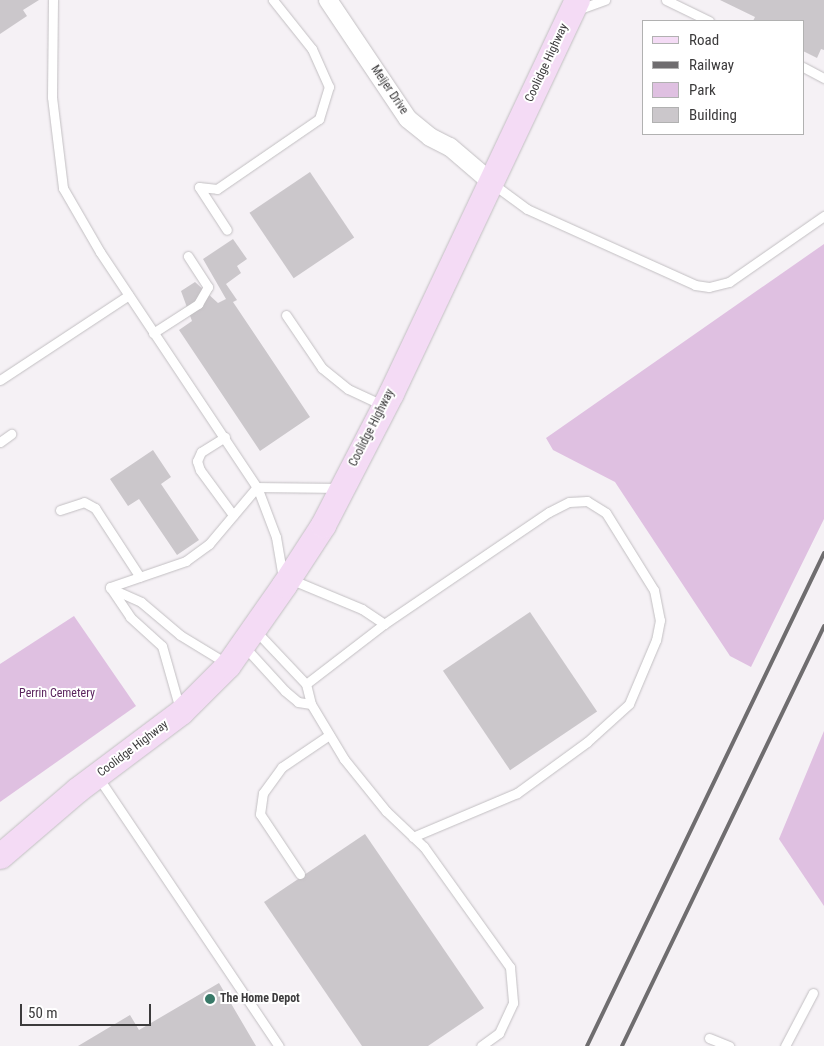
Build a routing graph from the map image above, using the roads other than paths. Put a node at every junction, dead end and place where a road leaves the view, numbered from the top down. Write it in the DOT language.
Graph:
graph roads {
  1 [pos="53,0"];
  2 [pos="274,0"];
  3 [pos="328,0"];
  4 [pos="605,0"];
  5 [pos="666,0"];
  6 [pos="574,6"];
  7 [pos="707,20"];
  8 [pos="804,68"];
  9 [pos="824,78"];
  10 [pos="491,182"];
  11 [pos="824,216"];
  12 [pos="228,230"];
  13 [pos="188,256"];
  14 [pos="129,295"];
  15 [pos="286,315"];
  16 [pos="153,332"];
  17 [pos="0,380"];
  18 [pos="384,406"];
  19 [pos="11,434"];
  20 [pos="225,437"];
  21 [pos="0,442"];
  22 [pos="257,487"];
  23 [pos="342,488"];
  24 [pos="60,510"];
  25 [pos="233,515"];
  26 [pos="140,578"];
  27 [pos="286,582"];
  28 [pos="110,587"];
  29 [pos="384,624"];
  30 [pos="249,637"];
  31 [pos="228,665"];
  32 [pos="306,684"];
  33 [pos="311,704"];
  34 [pos="181,712"];
  35 [pos="329,735"];
  36 [pos="97,775"];
  37 [pos="77,790"];
  38 [pos="0,832"];
  39 [pos="412,837"];
  40 [pos="0,856"];
  41 [pos="300,874"];
  42 [pos="813,993"];
  43 [pos="709,1038"];
  44 [pos="279,1046"];
  45 [pos="480,1046"];
  46 [pos="729,1046"];
  47 [pos="785,1046"];
  1 -- 14 [label="lane"];
  2 -- 12 [label="lane"];
  3 -- 10 [label="street, Meijer Drive"];
  4 -- 6 [label="lane"];
  5 -- 7 [label="lane"];
  6 -- 10 [label="main road, Coolidge Highway"];
  8 -- 9 [label="lane"];
  10 -- 11 [label="lane"];
  10 -- 18 [label="main road, Coolidge Highway"];
  13 -- 16 [label="lane"];
  14 -- 16 [label="lane"];
  14 -- 17 [label="lane"];
  15 -- 18 [label="lane"];
  16 -- 20 [label="lane"];
  18 -- 23 [label="main road, Coolidge Highway"];
  19 -- 21 [label="lane"];
  20 -- 22 [label="lane"];
  20 -- 25 [label="lane"];
  22 -- 23 [label="lane"];
  22 -- 25 [label="lane"];
  22 -- 27 [label="lane"];
  23 -- 27 [label="main road, Coolidge Highway"];
  24 -- 26 [label="lane"];
  25 -- 26 [label="lane"];
  26 -- 28 [label="lane"];
  27 -- 29 [label="lane"];
  27 -- 30 [label="main road, Coolidge Highway"];
  28 -- 31 [label="lane"];
  28 -- 34 [label="lane"];
  29 -- 32 [label="lane"];
  29 -- 39 [label="lane"];
  30 -- 31 [label="main road, Coolidge Highway"];
  30 -- 32 [label="lane"];
  30 -- 33 [label="lane"];
  31 -- 34 [label="main road, Coolidge Highway"];
  32 -- 33 [label="lane"];
  33 -- 35 [label="lane"];
  34 -- 36 [label="main road, Coolidge Highway"];
  35 -- 39 [label="lane"];
  35 -- 41 [label="lane"];
  36 -- 37 [label="main road, Coolidge Highway"];
  36 -- 44 [label="lane"];
  37 -- 38 [label="main road, Coolidge Highway"];
  37 -- 40 [label="main road, Coolidge Highway"];
  39 -- 45 [label="lane"];
  42 -- 47 [label="lane"];
  43 -- 46 [label="lane"];
}
